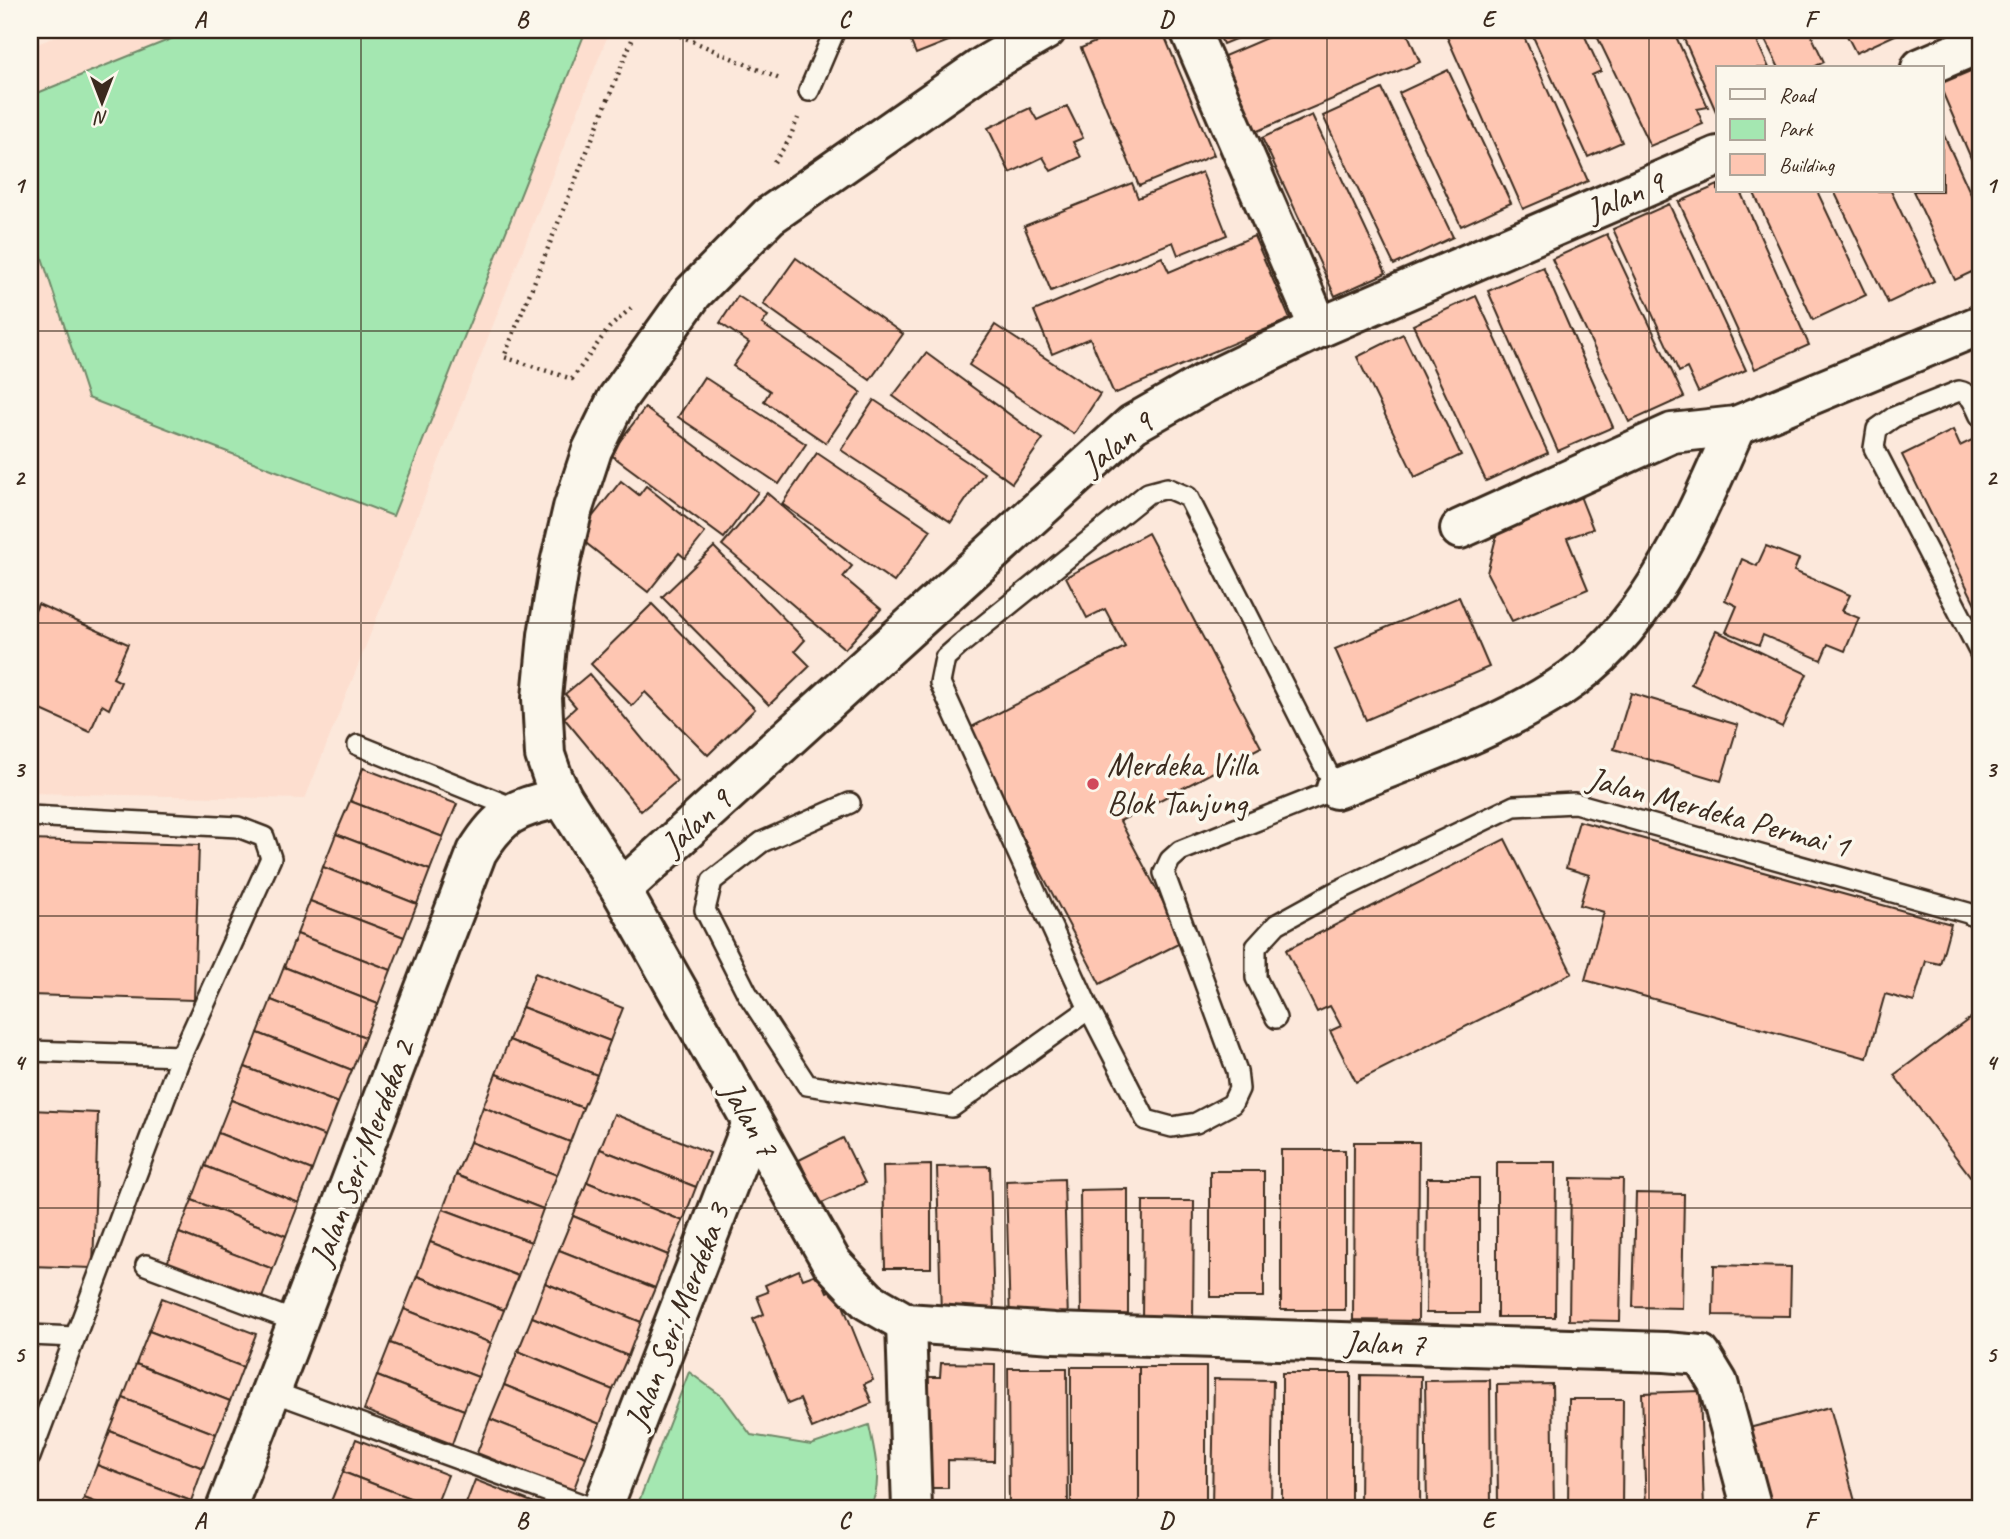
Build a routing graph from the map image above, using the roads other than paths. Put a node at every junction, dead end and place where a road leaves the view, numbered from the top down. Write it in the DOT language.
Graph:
graph roads {
  1 [pos="835,30"];
  2 [pos="1046,30"];
  3 [pos="1190,30"];
  4 [pos="1980,43"];
  5 [pos="1926,66"];
  6 [pos="809,92"];
  7 [pos="1716,157"];
  8 [pos="1980,325"];
  9 [pos="1319,328"];
  10 [pos="1980,416"];
  11 [pos="1736,426"];
  12 [pos="1460,529"];
  13 [pos="1980,653"];
  14 [pos="358,745"];
  15 [pos="1336,789"];
  16 [pos="562,797"];
  17 [pos="850,803"];
  18 [pos="516,809"];
  19 [pos="30,816"];
  20 [pos="621,890"];
  21 [pos="1980,920"];
  22 [pos="1089,1009"];
  23 [pos="1276,1018"];
  24 [pos="30,1051"];
  25 [pos="181,1056"];
  26 [pos="752,1124"];
  27 [pos="146,1265"];
  28 [pos="297,1322"];
  29 [pos="906,1323"];
  30 [pos="30,1335"];
  31 [pos="75,1337"];
  32 [pos="271,1391"];
  33 [pos="30,1457"];
  34 [pos="226,1509"];
  35 [pos="595,1509"];
  36 [pos="602,1509"];
  37 [pos="912,1509"];
  38 [pos="1752,1509"];
  1 -- 6 [label="lane"];
  2 -- 16 [label="street, Jalan 7"];
  3 -- 9 [label="street"];
  4 -- 5 [label="street"];
  7 -- 9 [label="street, Jalan 9"];
  8 -- 11 [label="street"];
  9 -- 20 [label="street, Jalan 9"];
  10 -- 13 [label="lane"];
  11 -- 12 [label="street"];
  11 -- 15 [label="street"];
  14 -- 18 [label="lane"];
  15 -- 22 [label="lane"];
  15 -- 22 [label="lane"];
  16 -- 18 [label="street, Jalan Seri Merdeka 2"];
  16 -- 20 [label="street, Jalan 7"];
  17 -- 22 [label="lane"];
  18 -- 28 [label="street, Jalan Seri Merdeka 2"];
  19 -- 25 [label="lane"];
  20 -- 26 [label="street, Jalan 7"];
  21 -- 23 [label="lane, Jalan Merdeka Permai 1"];
  24 -- 25 [label="lane"];
  25 -- 31 [label="lane"];
  26 -- 29 [label="street, Jalan 7"];
  26 -- 36 [label="street, Jalan Seri Merdeka 3"];
  27 -- 28 [label="lane"];
  28 -- 32 [label="street, Jalan Seri Merdeka 2"];
  29 -- 37 [label="street"];
  29 -- 38 [label="street, Jalan 7"];
  30 -- 31 [label="lane"];
  31 -- 33 [label="lane"];
  32 -- 34 [label="street, Jalan Seri Merdeka 2"];
  32 -- 35 [label="lane"];
}
